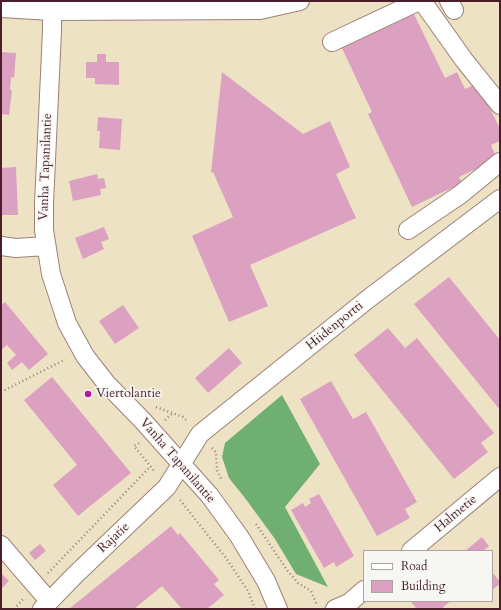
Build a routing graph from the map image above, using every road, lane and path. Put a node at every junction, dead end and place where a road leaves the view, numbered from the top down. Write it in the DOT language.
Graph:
graph roads {
  1 [pos="300,1"];
  2 [pos="421,1"];
  3 [pos="50,6"];
  4 [pos="1,8"];
  5 [pos="332,42"];
  6 [pos="500,105"];
  7 [pos="500,162"];
  8 [pos="500,199"];
  9 [pos="408,230"];
  10 [pos="1,246"];
  11 [pos="46,246"];
  12 [pos="64,360"];
  13 [pos="1,392"];
  14 [pos="152,403"];
  15 [pos="200,434"];
  16 [pos="134,446"];
  17 [pos="182,465"];
  18 [pos="500,477"];
  19 [pos="225,486"];
  20 [pos="182,502"];
  21 [pos="252,521"];
  22 [pos="1,545"];
  23 [pos="412,550"];
  24 [pos="35,586"];
  25 [pos="363,591"];
  26 [pos="46,605"];
  27 [pos="14,609"];
  28 [pos="255,609"];
  29 [pos="278,609"];
  30 [pos="319,609"];
  31 [pos="335,609"];
  1 -- 3 [label="street"];
  2 -- 5 [label="street"];
  2 -- 6 [label="street"];
  3 -- 4 [label="street"];
  3 -- 11 [label="street, Vanha Tapanilantie"];
  7 -- 9 [label="street"];
  8 -- 15 [label="street, Hiidenportti"];
  10 -- 11 [label="street"];
  11 -- 17 [label="street, Vanha Tapanilantie"];
  12 -- 13 [label="path"];
  14 -- 15 [label="path"];
  15 -- 17 [label="street, Hiidenportti"];
  15 -- 19 [label="path"];
  16 -- 24 [label="path"];
  17 -- 26 [label="street, Rajatie"];
  17 -- 29 [label="street, Vanha Tapanilantie"];
  18 -- 23 [label="street, Halmetie"];
  20 -- 28 [label="path"];
  21 -- 30 [label="path"];
  22 -- 24 [label="street"];
  24 -- 26 [label="street"];
  24 -- 27 [label="path"];
  25 -- 31 [label="street"];
}
